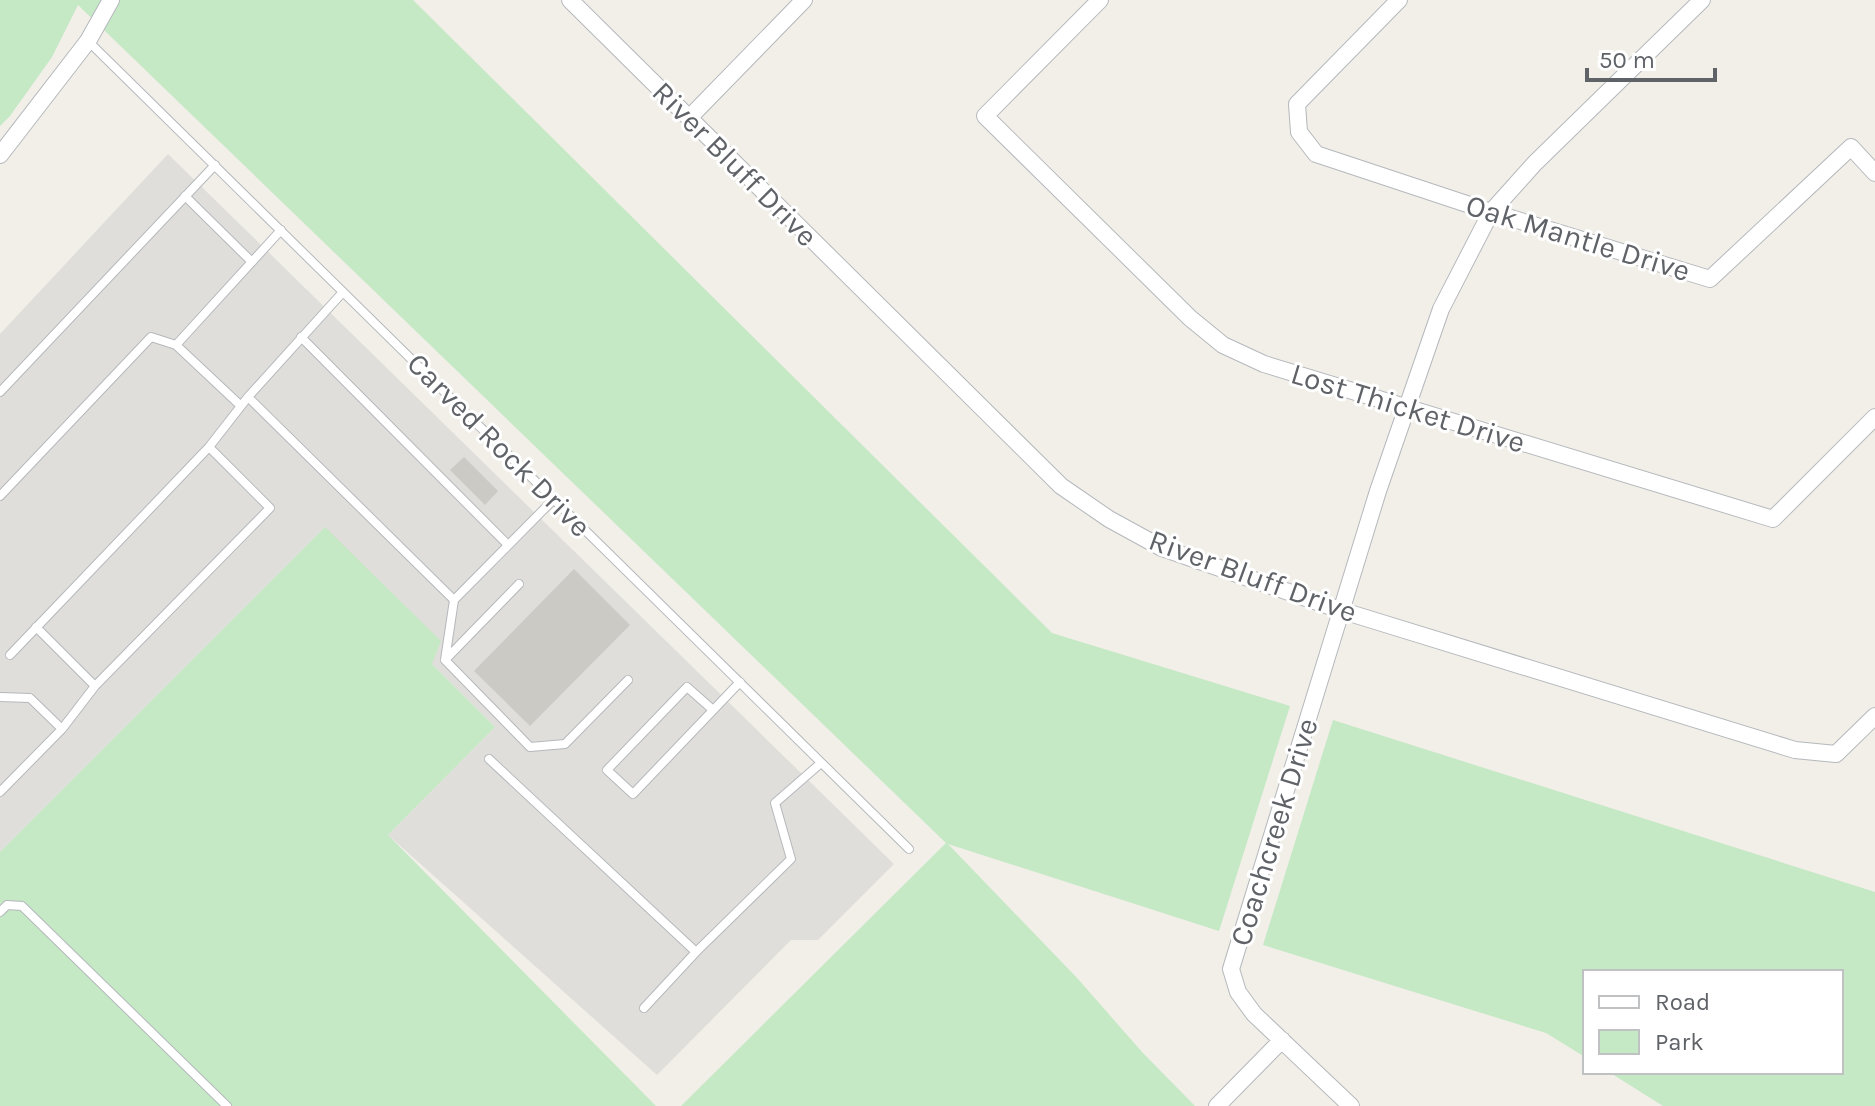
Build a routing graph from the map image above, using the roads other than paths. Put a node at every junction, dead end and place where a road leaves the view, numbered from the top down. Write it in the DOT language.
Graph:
graph roads {
  1 [pos="111,0"];
  2 [pos="570,0"];
  3 [pos="804,0"];
  4 [pos="1100,0"];
  5 [pos="1399,0"];
  6 [pos="1702,0"];
  7 [pos="88,41"];
  8 [pos="689,118"];
  9 [pos="0,155"];
  10 [pos="215,165"];
  11 [pos="1875,173"];
  12 [pos="185,196"];
  13 [pos="1491,212"];
  14 [pos="281,230"];
  15 [pos="252,262"];
  16 [pos="343,292"];
  17 [pos="301,337"];
  18 [pos="176,345"];
  19 [pos="0,392"];
  20 [pos="248,397"];
  21 [pos="241,406"];
  22 [pos="1405,407"];
  23 [pos="1875,417"];
  24 [pos="209,447"];
  25 [pos="0,496"];
  26 [pos="554,499"];
  27 [pos="508,545"];
  28 [pos="519,584"];
  29 [pos="454,600"];
  30 [pos="1343,611"];
  31 [pos="36,627"];
  32 [pos="10,655"];
  33 [pos="445,660"];
  34 [pos="628,680"];
  35 [pos="740,682"];
  36 [pos="95,686"];
  37 [pos="0,697"];
  38 [pos="713,710"];
  39 [pos="1875,716"];
  40 [pos="62,729"];
  41 [pos="489,759"];
  42 [pos="821,763"];
  43 [pos="0,792"];
  44 [pos="909,849"];
  45 [pos="0,912"];
  46 [pos="696,952"];
  47 [pos="644,1008"];
  48 [pos="1282,1040"];
  49 [pos="227,1106"];
  50 [pos="1217,1106"];
  51 [pos="1351,1106"];
  1 -- 7 [label="street"];
  2 -- 8 [label="street, River Bluff Drive"];
  3 -- 8 [label="street"];
  4 -- 22 [label="street, Lost Thicket Drive"];
  5 -- 13 [label="street, Oak Mantle Drive"];
  6 -- 13 [label="street, Coachcreek Drive"];
  7 -- 9 [label="street"];
  7 -- 10 [label="lane, Carved Rock Drive"];
  8 -- 30 [label="street, River Bluff Drive"];
  10 -- 12 [label="lane"];
  10 -- 14 [label="lane, Carved Rock Drive"];
  11 -- 13 [label="street, Oak Mantle Drive"];
  12 -- 15 [label="lane"];
  12 -- 19 [label="lane"];
  13 -- 22 [label="street, Coachcreek Drive"];
  14 -- 15 [label="lane"];
  14 -- 16 [label="lane, Carved Rock Drive"];
  15 -- 18 [label="lane"];
  16 -- 17 [label="lane"];
  16 -- 26 [label="lane, Carved Rock Drive"];
  17 -- 20 [label="lane"];
  17 -- 27 [label="lane"];
  18 -- 21 [label="lane"];
  18 -- 25 [label="lane"];
  20 -- 21 [label="lane"];
  20 -- 29 [label="lane"];
  21 -- 24 [label="lane"];
  22 -- 23 [label="street, Lost Thicket Drive"];
  22 -- 30 [label="street, Coachcreek Drive"];
  24 -- 31 [label="lane"];
  24 -- 36 [label="lane"];
  26 -- 27 [label="lane"];
  26 -- 35 [label="lane, Carved Rock Drive"];
  27 -- 29 [label="lane"];
  28 -- 33 [label="lane"];
  29 -- 33 [label="lane"];
  30 -- 39 [label="street, River Bluff Drive"];
  30 -- 48 [label="street, Coachcreek Drive"];
  31 -- 32 [label="lane"];
  31 -- 36 [label="lane"];
  33 -- 34 [label="lane"];
  35 -- 38 [label="lane"];
  35 -- 42 [label="lane, Carved Rock Drive"];
  36 -- 40 [label="lane"];
  37 -- 40 [label="lane"];
  38 -- 38 [label="lane"];
  40 -- 43 [label="lane"];
  41 -- 46 [label="lane"];
  42 -- 44 [label="lane, Carved Rock Drive"];
  42 -- 46 [label="lane"];
  45 -- 49 [label="lane"];
  46 -- 47 [label="lane"];
  48 -- 50 [label="street"];
  48 -- 51 [label="street, Coachcreek Drive"];
}
